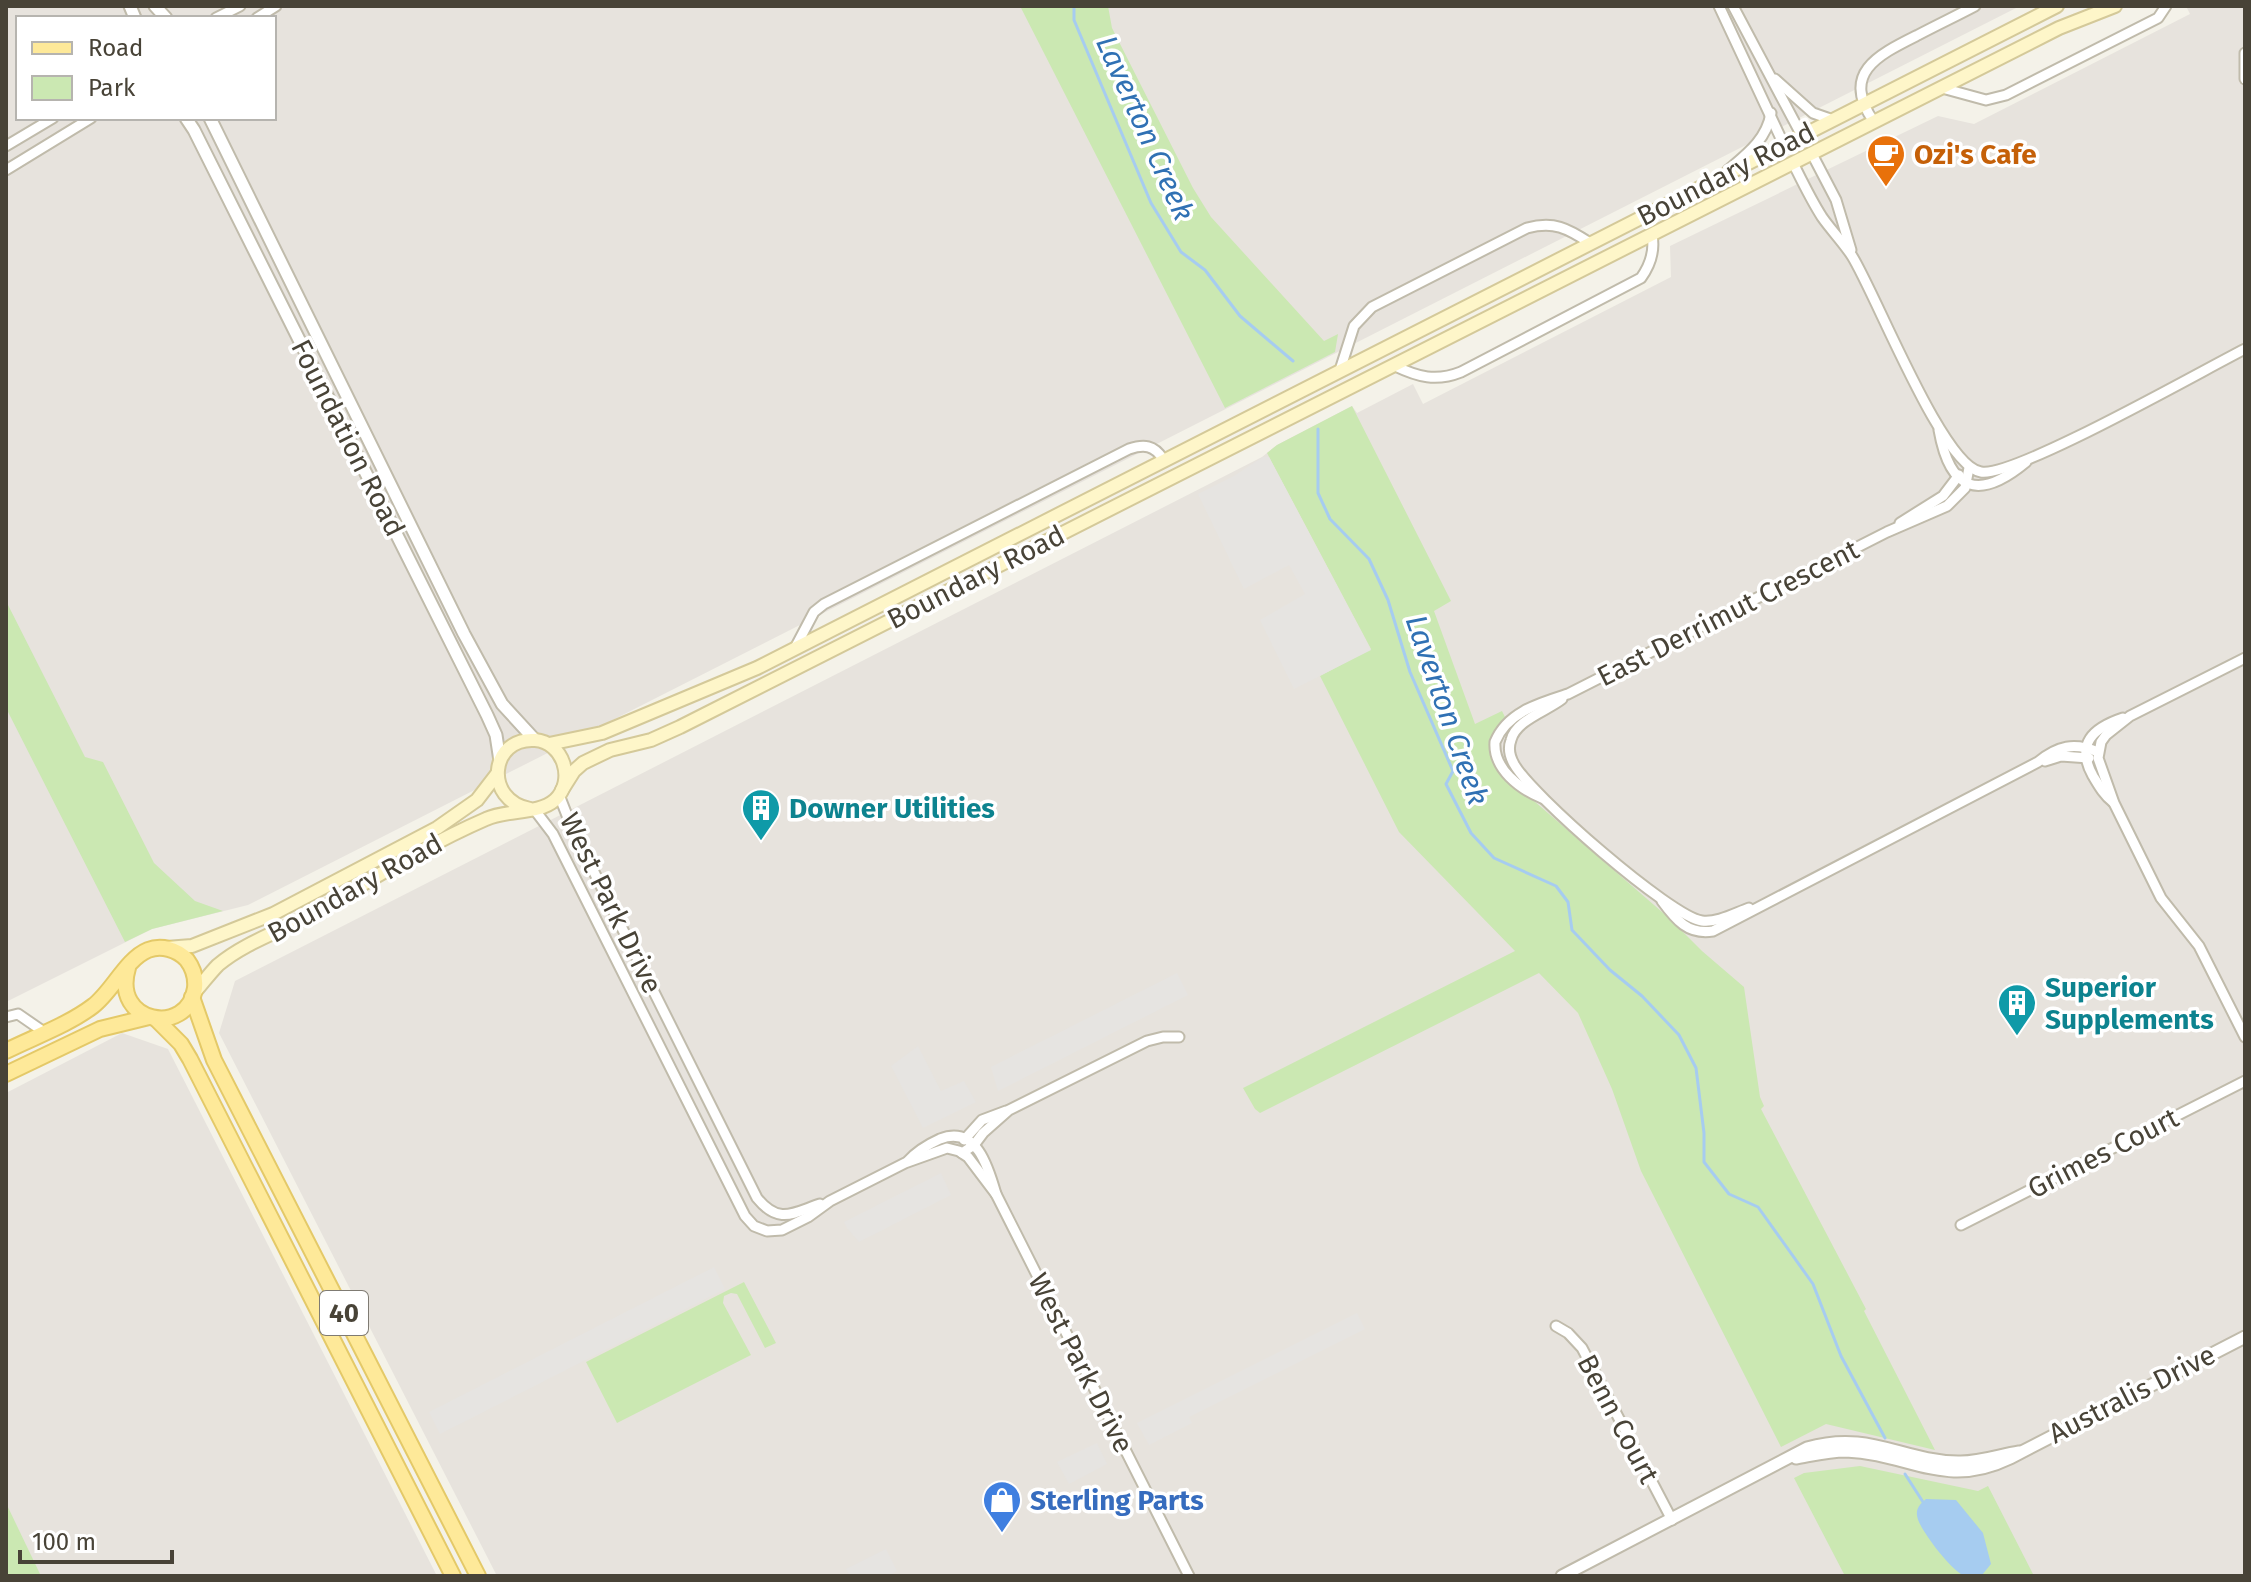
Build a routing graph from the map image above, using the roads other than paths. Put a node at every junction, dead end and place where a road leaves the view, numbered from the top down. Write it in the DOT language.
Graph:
graph roads {
  1 [pos="240,6"];
  2 [pos="1719,6"];
  3 [pos="1733,6"];
  4 [pos="1975,6"];
  5 [pos="2057,6"];
  6 [pos="2115,6"];
  7 [pos="2166,6"];
  8 [pos="220,16"];
  9 [pos="2245,53"];
  10 [pos="1767,71"];
  11 [pos="2245,79"];
  12 [pos="1942,88"];
  13 [pos="1862,105"];
  14 [pos="1771,112"];
  15 [pos="50,120"];
  16 [pos="88,120"];
  17 [pos="187,120"];
  18 [pos="211,120"];
  19 [pos="1833,120"];
  20 [pos="1874,122"];
  21 [pos="1802,136"];
  22 [pos="1784,145"];
  23 [pos="6,146"];
  24 [pos="1812,154"];
  25 [pos="1793,163"];
  26 [pos="6,170"];
  27 [pos="1719,177"];
  28 [pos="1621,227"];
  29 [pos="1652,235"];
  30 [pos="1590,243"];
  31 [pos="1852,256"];
  32 [pos="2245,349"];
  33 [pos="1395,366"];
  34 [pos="1340,370"];
  35 [pos="1939,428"];
  36 [pos="1163,459"];
  37 [pos="2029,460"];
  38 [pos="1969,468"];
  39 [pos="1957,477"];
  40 [pos="1173,478"];
  41 [pos="1967,484"];
  42 [pos="1887,532"];
  43 [pos="464,634"];
  44 [pos="450,642"];
  45 [pos="795,648"];
  46 [pos="2245,658"];
  47 [pos="1568,694"];
  48 [pos="2130,716"];
  49 [pos="535,740"];
  50 [pos="549,744"];
  51 [pos="2087,747"];
  52 [pos="2098,752"];
  53 [pos="2086,759"];
  54 [pos="2038,762"];
  55 [pos="498,768"];
  56 [pos="561,792"];
  57 [pos="1542,798"];
  58 [pos="2114,803"];
  59 [pos="532,809"];
  60 [pos="166,948"];
  61 [pos="128,968"];
  62 [pos="193,995"];
  63 [pos="664,1010"];
  64 [pos="643,1013"];
  65 [pos="6,1017"];
  66 [pos="153,1018"];
  67 [pos="649,1026"];
  68 [pos="44,1032"];
  69 [pos="1179,1037"];
  70 [pos="2245,1037"];
  71 [pos="6,1051"];
  72 [pos="6,1074"];
  73 [pos="2245,1081"];
  74 [pos="1009,1110"];
  75 [pos="965,1137"];
  76 [pos="974,1145"];
  77 [pos="962,1153"];
  78 [pos="905,1163"];
  79 [pos="996,1194"];
  80 [pos="830,1201"];
  81 [pos="776,1214"];
  82 [pos="1961,1225"];
  83 [pos="767,1231"];
  84 [pos="1556,1326"];
  85 [pos="2245,1337"];
  86 [pos="1672,1520"];
  87 [pos="453,1576"];
  88 [pos="478,1576"];
  89 [pos="1189,1576"];
  90 [pos="1562,1576"];
  1 -- 8 [label="street"];
  2 -- 14 [label="street"];
  3 -- 10 [label="street"];
  4 -- 13 [label="street"];
  5 -- 13 [label="main road, Boundary Road"];
  6 -- 12 [label="main road, Boundary Road"];
  7 -- 12 [label="street"];
  9 -- 11 [label="street"];
  10 -- 19 [label="street"];
  10 -- 21 [label="street"];
  12 -- 20 [label="main road, Boundary Road"];
  13 -- 19 [label="main road, Boundary Road"];
  13 -- 20 [label="street"];
  14 -- 22 [label="street"];
  14 -- 27 [label="street"];
  15 -- 23 [label="street"];
  16 -- 26 [label="street"];
  17 -- 44 [label="street, Foundation Road"];
  18 -- 43 [label="street, Foundation Road"];
  19 -- 21 [label="main road, Boundary Road"];
  20 -- 24 [label="main road, Boundary Road"];
  21 -- 22 [label="main road, Boundary Road"];
  21 -- 24 [label="main road"];
  22 -- 25 [label="main road"];
  22 -- 27 [label="main road, Boundary Road"];
  24 -- 25 [label="main road, Boundary Road"];
  24 -- 31 [label="street"];
  25 -- 29 [label="main road, Boundary Road"];
  25 -- 31 [label="street"];
  27 -- 28 [label="main road, Boundary Road"];
  28 -- 29 [label="main road"];
  28 -- 30 [label="main road, Boundary Road"];
  29 -- 33 [label="main road, Boundary Road"];
  29 -- 33 [label="street, Boundary Road"];
  30 -- 34 [label="main road, Boundary Road"];
  30 -- 34 [label="street"];
  31 -- 35 [label="street"];
  32 -- 37 [label="street"];
  33 -- 40 [label="main road, Boundary Road"];
  34 -- 36 [label="main road, Boundary Road"];
  35 -- 38 [label="street"];
  35 -- 39 [label="street"];
  36 -- 40 [label="main road"];
  36 -- 45 [label="main road, Boundary Road"];
  36 -- 45 [label="street"];
  37 -- 38 [label="street"];
  37 -- 41 [label="street"];
  38 -- 39 [label="street, East Derrimut Crescent"];
  38 -- 41 [label="street"];
  39 -- 41 [label="street"];
  39 -- 42 [label="street, East Derrimut Crescent"];
  40 -- 56 [label="main road, Boundary Road"];
  41 -- 42 [label="street, East Derrimut Crescent"];
  42 -- 47 [label="street, East Derrimut Crescent"];
  43 -- 44 [label="street"];
  43 -- 49 [label="street, Foundation Road"];
  44 -- 55 [label="street, Foundation Road"];
  45 -- 50 [label="main road, Boundary Road"];
  46 -- 48 [label="street"];
  47 -- 57 [label="street, East Derrimut Crescent"];
  47 -- 57 [label="street, East Derrimut Crescent"];
  48 -- 51 [label="street"];
  48 -- 52 [label="street"];
  49 -- 50 [label="main road"];
  49 -- 55 [label="main road"];
  50 -- 56 [label="main road"];
  51 -- 52 [label="street"];
  51 -- 53 [label="street"];
  51 -- 54 [label="street, East Derrimut Crescent"];
  52 -- 53 [label="street"];
  52 -- 58 [label="street"];
  53 -- 54 [label="street, East Derrimut Crescent"];
  53 -- 58 [label="street"];
  54 -- 57 [label="street, East Derrimut Crescent"];
  55 -- 59 [label="main road"];
  55 -- 60 [label="main road, Boundary Road"];
  56 -- 59 [label="main road"];
  56 -- 63 [label="street, West Park Drive"];
  58 -- 70 [label="street"];
  59 -- 62 [label="main road, Boundary Road"];
  59 -- 64 [label="street, West Park Drive"];
  60 -- 61 [label="main road"];
  60 -- 62 [label="main road, 40"];
  61 -- 66 [label="main road, 40"];
  61 -- 68 [label="main road"];
  62 -- 66 [label="main road"];
  62 -- 88 [label="main road, 40"];
  63 -- 64 [label="street, West Park Drive"];
  63 -- 67 [label="street, West Park Drive"];
  63 -- 81 [label="street, West Park Drive"];
  64 -- 67 [label="street, West Park Drive"];
  65 -- 68 [label="street"];
  66 -- 72 [label="main road"];
  66 -- 87 [label="main road, 40"];
  67 -- 83 [label="street, West Park Drive"];
  68 -- 71 [label="main road"];
  69 -- 74 [label="street"];
  73 -- 82 [label="street, Grimes Court"];
  74 -- 75 [label="street"];
  74 -- 76 [label="street"];
  75 -- 76 [label="street, West Park Drive"];
  75 -- 77 [label="street"];
  75 -- 78 [label="street"];
  76 -- 77 [label="street"];
  76 -- 79 [label="street, West Park Drive"];
  77 -- 78 [label="street"];
  77 -- 79 [label="street, West Park Drive"];
  78 -- 80 [label="street"];
  79 -- 89 [label="street, West Park Drive"];
  80 -- 81 [label="street"];
  80 -- 83 [label="street"];
  81 -- 83 [label="street"];
  84 -- 86 [label="street, Benn Court"];
  85 -- 86 [label="street, Australis Drive"];
  86 -- 90 [label="street, Australis Drive"];
}
